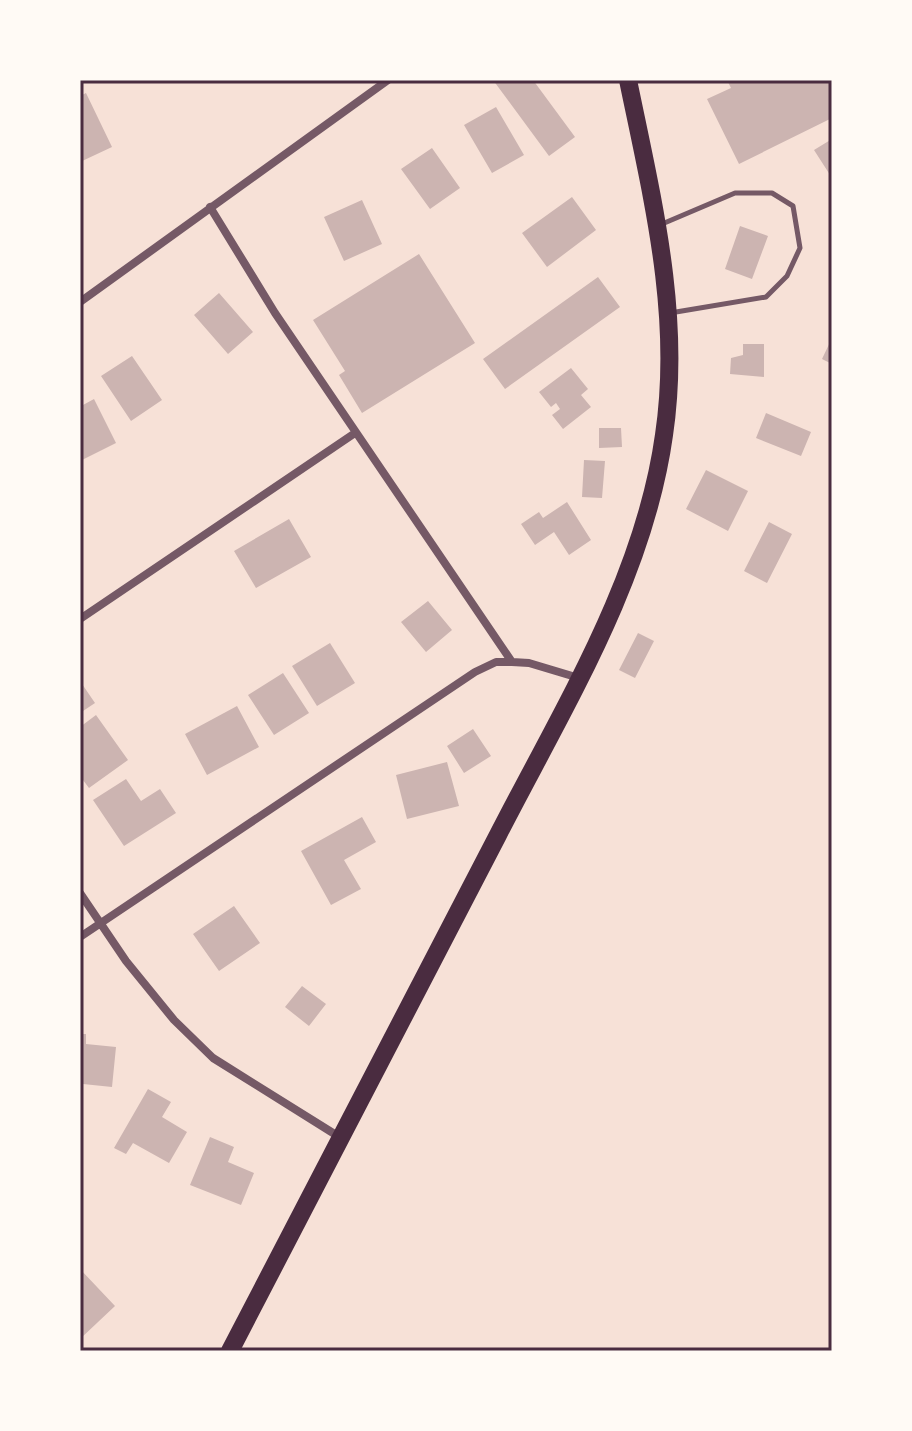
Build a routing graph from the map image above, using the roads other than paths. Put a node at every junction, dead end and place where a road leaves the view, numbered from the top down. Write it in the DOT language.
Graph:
graph roads {
  1 [pos="388,80"];
  2 [pos="628,80"];
  3 [pos="210,207"];
  4 [pos="657,225"];
  5 [pos="80,302"];
  6 [pos="669,313"];
  7 [pos="355,433"];
  8 [pos="80,619"];
  9 [pos="512,662"];
  10 [pos="579,678"];
  11 [pos="80,893"];
  12 [pos="101,923"];
  13 [pos="80,937"];
  14 [pos="342,1139"];
  15 [pos="230,1351"];
  1 -- 3 [label="street"];
  2 -- 4 [label="main road"];
  3 -- 5 [label="street"];
  3 -- 7 [label="street"];
  4 -- 6 [label="main road"];
  4 -- 6 [label="lane"];
  6 -- 10 [label="main road"];
  7 -- 8 [label="street"];
  7 -- 9 [label="street"];
  9 -- 10 [label="street"];
  9 -- 12 [label="street"];
  10 -- 14 [label="main road"];
  11 -- 12 [label="street"];
  12 -- 13 [label="street"];
  12 -- 14 [label="street"];
  14 -- 15 [label="main road"];
}
